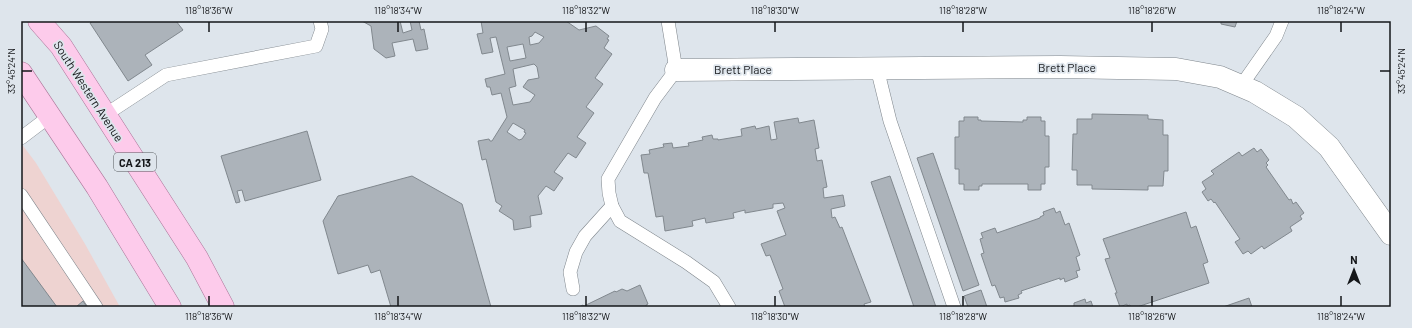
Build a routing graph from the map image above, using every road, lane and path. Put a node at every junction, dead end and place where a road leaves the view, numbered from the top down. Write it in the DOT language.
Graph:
graph roads {
  1 [pos="320,21"];
  2 [pos="668,21"];
  3 [pos="1282,21"];
  4 [pos="46,23"];
  5 [pos="877,68"];
  6 [pos="676,70"];
  7 [pos="21,73"];
  8 [pos="1241,86"];
  9 [pos="105,115"];
  10 [pos="50,116"];
  11 [pos="21,138"];
  12 [pos="21,195"];
  13 [pos="612,206"];
  14 [pos="1391,234"];
  15 [pos="573,289"];
  16 [pos="96,307"];
  17 [pos="170,307"];
  18 [pos="223,307"];
  19 [pos="729,307"];
  20 [pos="954,307"];
  1 -- 9 [label="lane"];
  2 -- 6 [label="lane"];
  3 -- 8 [label="lane"];
  4 -- 9 [label="main road, South Western Avenue / CA 213"];
  5 -- 6 [label="street, Brett Place"];
  5 -- 8 [label="street, Brett Place"];
  5 -- 20 [label="lane"];
  6 -- 13 [label="lane"];
  7 -- 10 [label="main road"];
  8 -- 14 [label="street, Brett Place"];
  9 -- 18 [label="main road, South Western Avenue / CA 213"];
  10 -- 11 [label="lane"];
  10 -- 17 [label="main road"];
  12 -- 16 [label="lane"];
  13 -- 15 [label="lane"];
  13 -- 19 [label="lane"];
}
